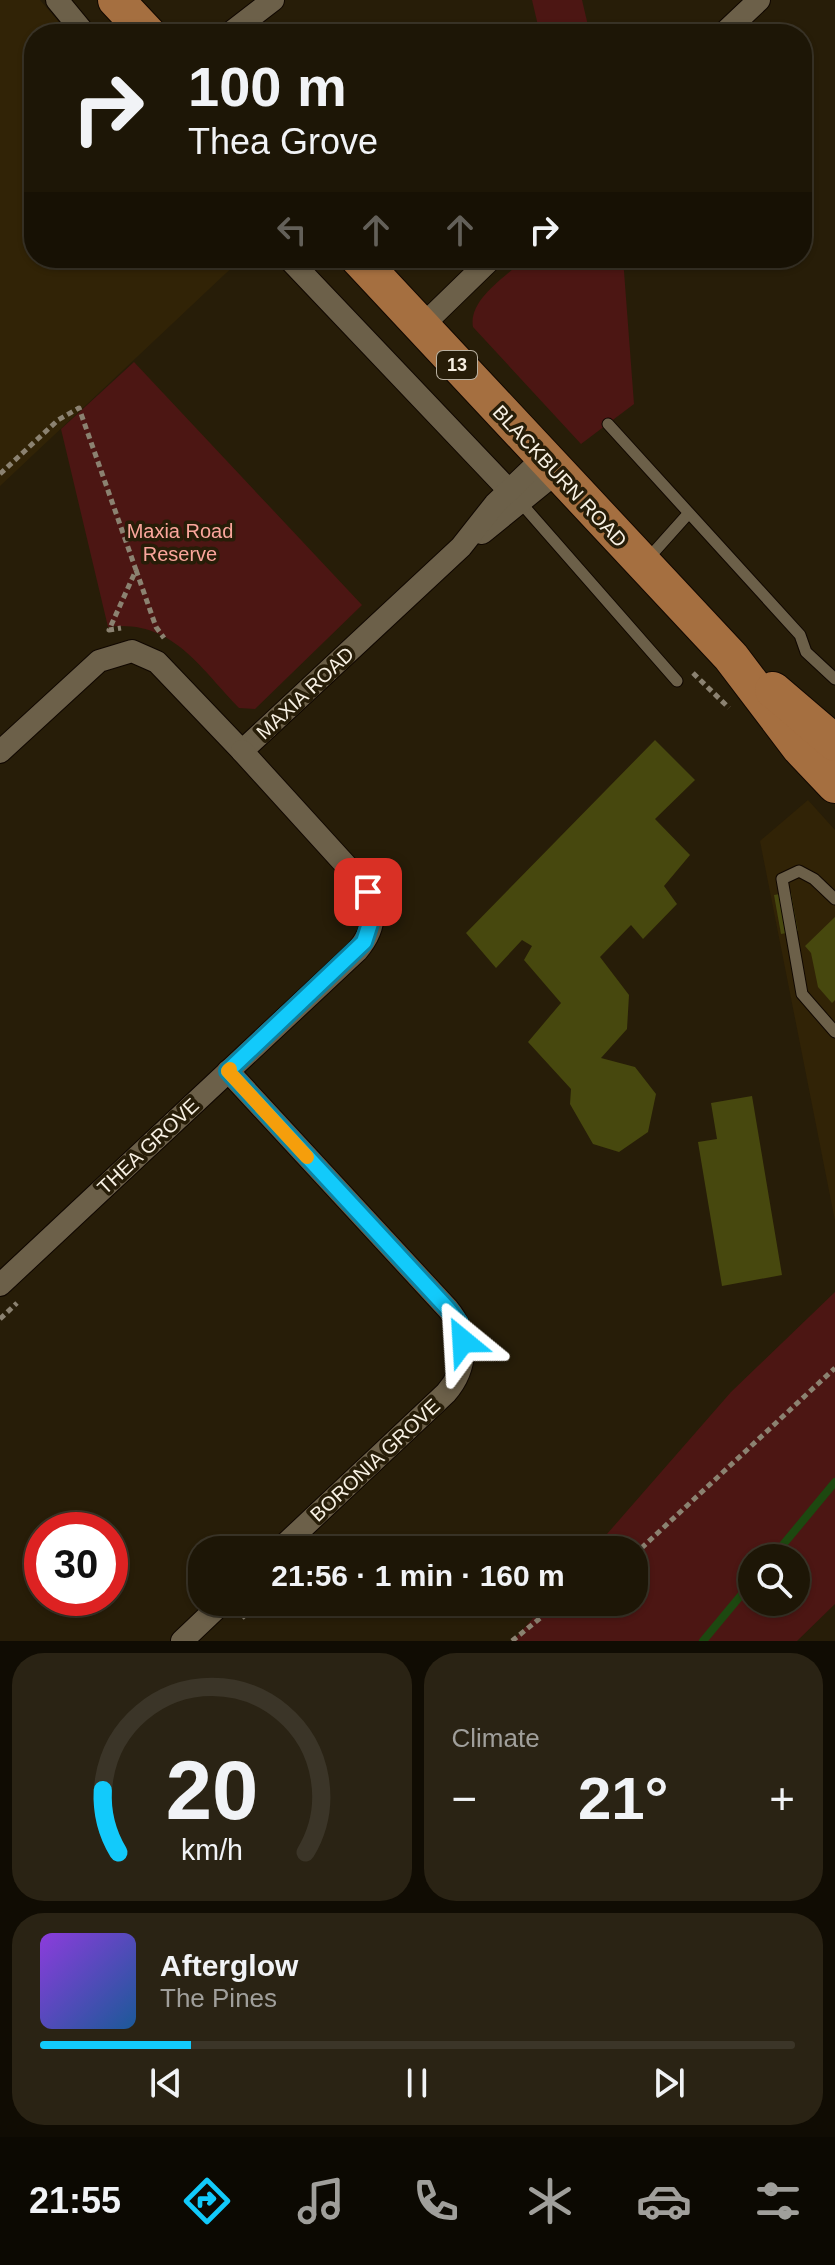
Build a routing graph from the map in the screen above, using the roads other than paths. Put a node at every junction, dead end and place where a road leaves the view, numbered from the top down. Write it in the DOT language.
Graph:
graph roads {
  1 [pos="57,0"];
  2 [pos="116,0"];
  3 [pos="759,0"];
  4 [pos="267,5"];
  5 [pos="77,24"];
  6 [pos="139,24"];
  7 [pos="242,24"];
  8 [pos="251,24"];
  9 [pos="734,24"];
  10 [pos="297,268"];
  11 [pos="367,268"];
  12 [pos="482,268"];
  13 [pos="421,327"];
  14 [pos="608,424"];
  15 [pos="550,465"];
  16 [pos="515,497"];
  17 [pos="688,514"];
  18 [pos="643,564"];
  19 [pos="731,657"];
  20 [pos="835,679"];
  21 [pos="677,681"];
  22 [pos="835,743"];
  23 [pos="242,751"];
  24 [pos="0,752"];
  25 [pos="835,785"];
  26 [pos="835,899"];
  27 [pos="831,1027"];
  28 [pos="228,1071"];
  29 [pos="0,1285"];
  30 [pos="294,1536"];
  31 [pos="208,1616"];
  32 [pos="182,1641"];
  1 -- 5 [label="street"];
  2 -- 6 [label="main road"];
  3 -- 9 [label="street"];
  4 -- 7 [label="street"];
  4 -- 8 [label="street"];
  10 -- 16 [label="street"];
  11 -- 13 [label="main road, BLACKBURN ROAD / 13"];
  12 -- 13 [label="street"];
  13 -- 15 [label="main road, BLACKBURN ROAD / 13"];
  14 -- 17 [label="lane"];
  15 -- 16 [label="street, MAXIA ROAD"];
  15 -- 18 [label="main road, BLACKBURN ROAD / 13"];
  16 -- 21 [label="lane"];
  16 -- 23 [label="street, MAXIA ROAD"];
  17 -- 18 [label="lane"];
  17 -- 20 [label="lane"];
  18 -- 19 [label="main road, BLACKBURN ROAD / 13"];
  19 -- 22 [label="main road, BLACKBURN ROAD / 13"];
  19 -- 25 [label="main road, BLACKBURN ROAD / 13"];
  23 -- 24 [label="street, MAXIA ROAD"];
  23 -- 28 [label="street, THEA GROVE"];
  26 -- 27 [label="lane"];
  28 -- 29 [label="street, THEA GROVE"];
  28 -- 30 [label="street, BORONIA GROVE"];
  31 -- 32 [label="street"];
}
